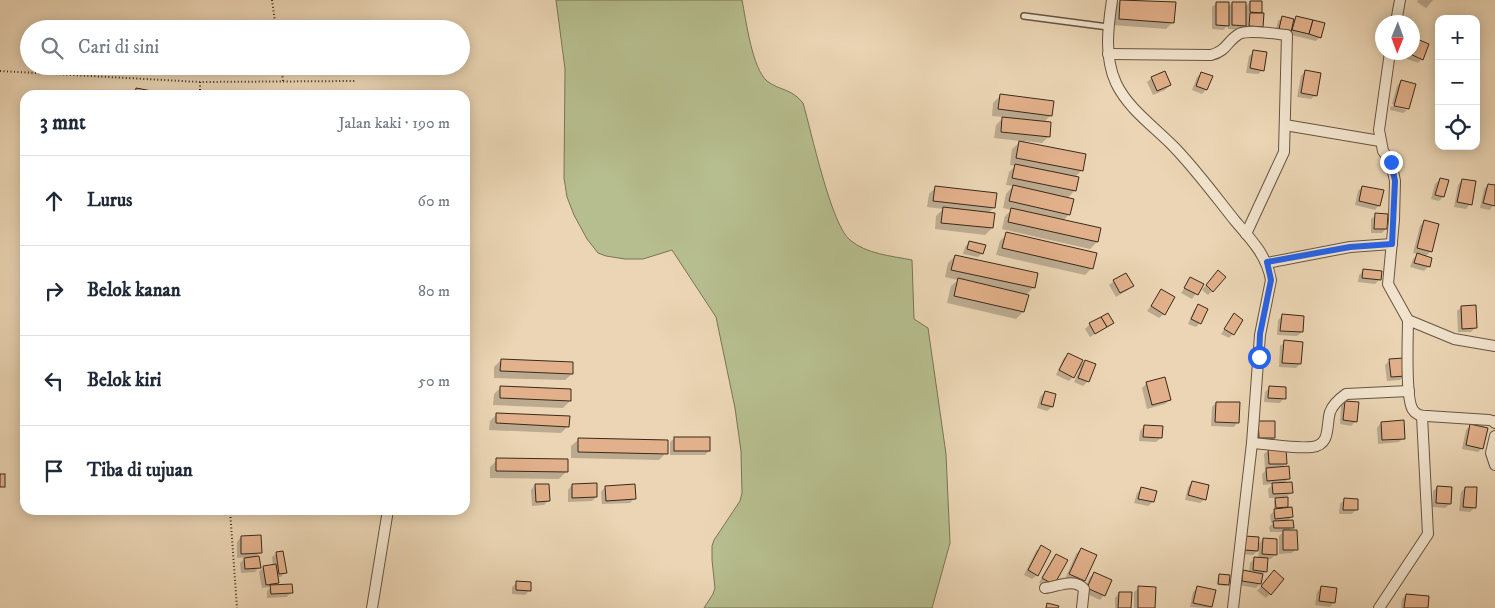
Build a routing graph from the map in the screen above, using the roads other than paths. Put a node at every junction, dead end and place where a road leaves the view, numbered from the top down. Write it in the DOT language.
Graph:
graph roads {
  1 [pos="1112,0"];
  2 [pos="1400,0"];
  3 [pos="1397,15"];
  4 [pos="1024,16"];
  5 [pos="1108,27"];
  6 [pos="1108,54"];
  7 [pos="1389,60"];
  8 [pos="1285,126"];
  9 [pos="1380,141"];
  10 [pos="1246,234"];
  11 [pos="1392,244"];
  12 [pos="1267,262"];
  13 [pos="1408,320"];
  14 [pos="1495,346"];
  15 [pos="1409,391"];
  16 [pos="1422,416"];
  17 [pos="1495,423"];
  18 [pos="1495,436"];
  19 [pos="1252,443"];
  20 [pos="1495,466"];
  21 [pos="387,515"];
  22 [pos="1044,588"];
  23 [pos="372,608"];
  24 [pos="1082,608"];
  25 [pos="1233,608"];
  26 [pos="1379,608"];
  1 -- 5 [label="street"];
  2 -- 3 [label="street"];
  4 -- 5 [label="lane"];
  5 -- 6 [label="street"];
  6 -- 8 [label="street"];
  6 -- 10 [label="street"];
  7 -- 9 [label="street"];
  8 -- 9 [label="street"];
  8 -- 10 [label="street"];
  9 -- 11 [label="street"];
  10 -- 12 [label="street"];
  11 -- 12 [label="street"];
  11 -- 13 [label="street"];
  12 -- 19 [label="street"];
  13 -- 14 [label="street"];
  13 -- 15 [label="street"];
  15 -- 16 [label="street"];
  15 -- 19 [label="street"];
  16 -- 17 [label="street"];
  16 -- 26 [label="street"];
  18 -- 20 [label="street"];
  19 -- 25 [label="street"];
  21 -- 23 [label="street"];
  22 -- 24 [label="street"];
}
